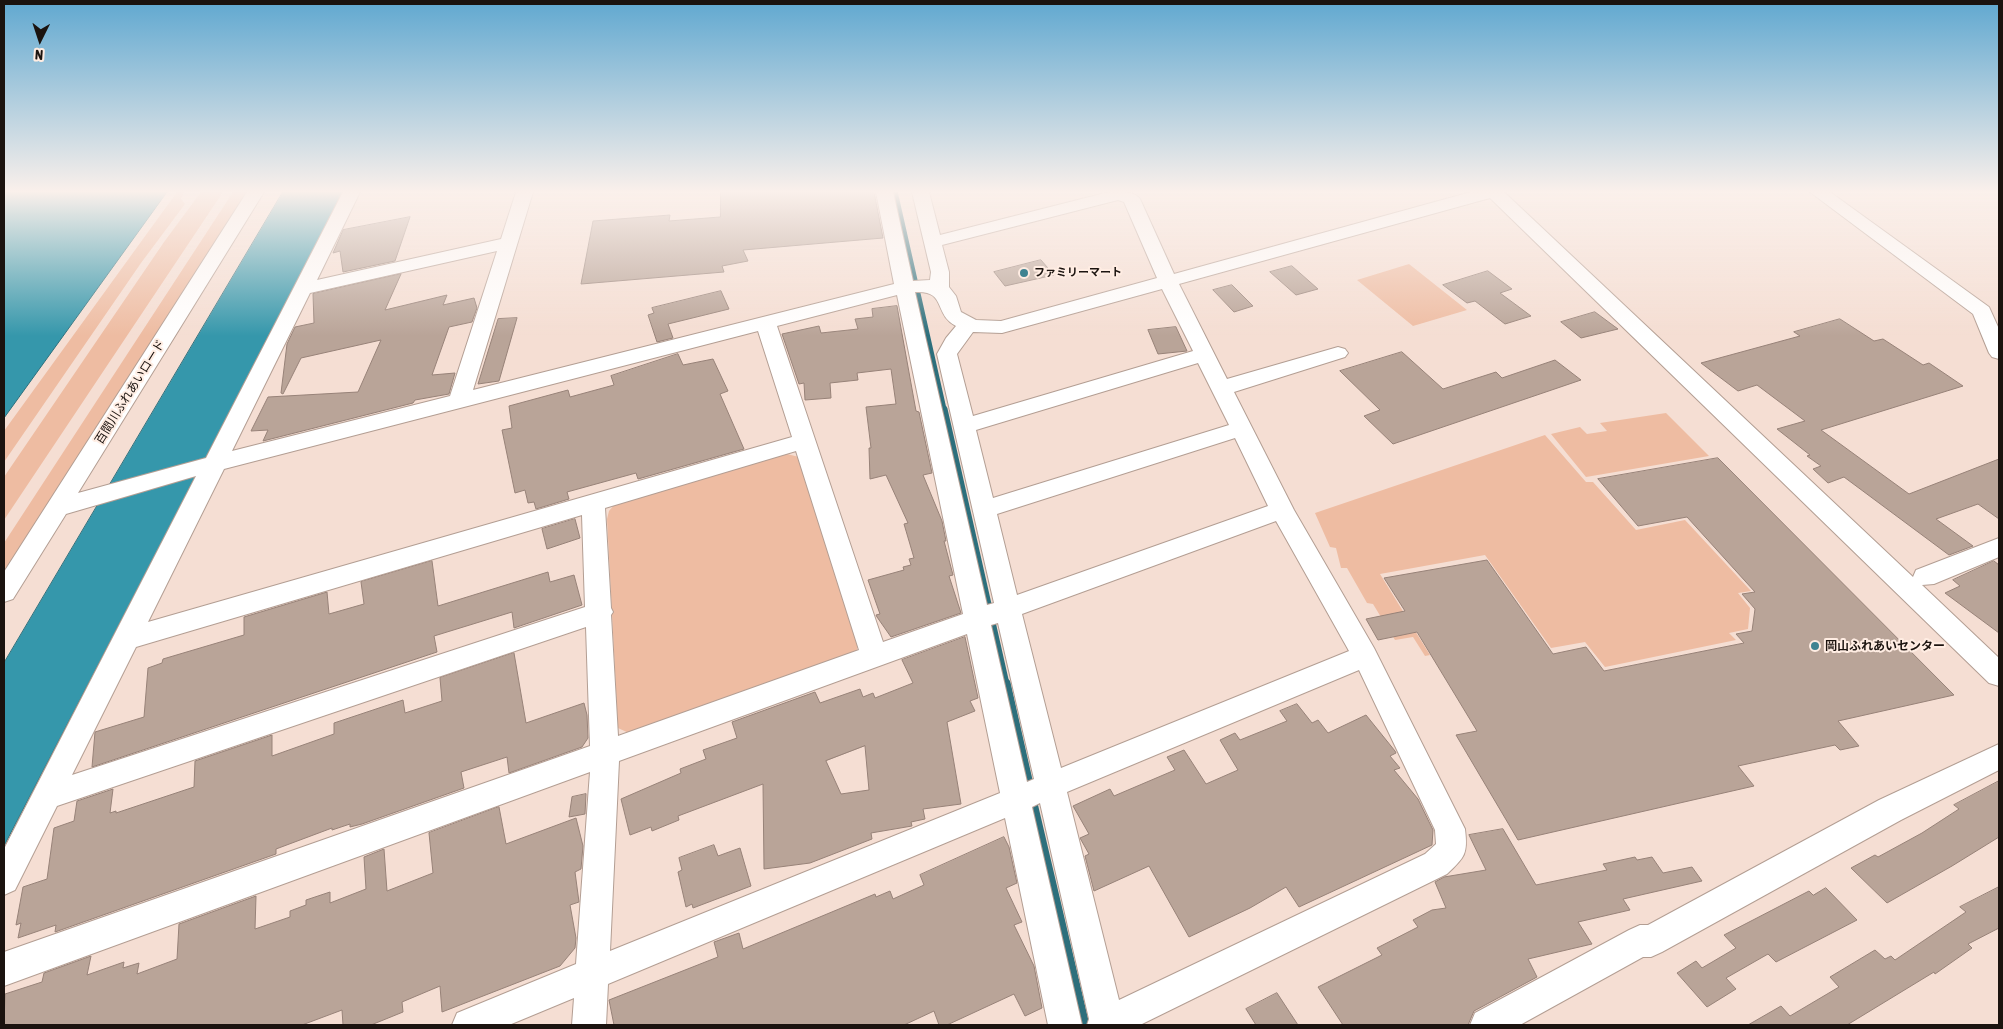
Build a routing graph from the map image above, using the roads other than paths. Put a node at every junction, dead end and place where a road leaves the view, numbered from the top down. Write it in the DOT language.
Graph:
graph roads {
  1 [pos="226,240"];
  2 [pos="328,240"];
  3 [pos="509,240"];
  4 [pos="898,240"];
  5 [pos="940,240"];
  6 [pos="1151,240"];
  7 [pos="1318,240"];
  8 [pos="1543,240"];
  9 [pos="1884,240"];
  10 [pos="932,242"];
  11 [pos="508,243"];
  12 [pos="1169,281"];
  13 [pos="912,286"];
  14 [pos="304,289"];
  15 [pos="939,289"];
  16 [pos="766,324"];
  17 [pos="968,324"];
  18 [pos="1338,353"];
  19 [pos="1999,353"];
  20 [pos="1206,354"];
  21 [pos="1222,388"];
  22 [pos="459,402"];
  23 [pos="964,426"];
  24 [pos="1242,428"];
  25 [pos="805,441"];
  26 [pos="206,466"];
  27 [pos="594,503"];
  28 [pos="56,508"];
  29 [pos="984,510"];
  30 [pos="1282,510"];
  31 [pos="1999,547"];
  32 [pos="1925,577"];
  33 [pos="4,592"];
  34 [pos="600,612"];
  35 [pos="991,614"];
  36 [pos="126,640"];
  37 [pos="874,655"];
  38 [pos="1365,656"];
  39 [pos="1999,675"];
  40 [pos="604,753"];
  41 [pos="1999,756"];
  42 [pos="1031,793"];
  43 [pos="45,797"];
  44 [pos="4,880"];
  45 [pos="4,969"];
  46 [pos="592,974"];
  47 [pos="469,1025"];
  48 [pos="589,1025"];
  49 [pos="1066,1025"];
  50 [pos="1107,1025"];
  51 [pos="1487,1025"];
  1 -- 28 [label="street, 百間川ふれあいロード"];
  2 -- 14 [label="street"];
  3 -- 11 [label="street"];
  4 -- 13 [label="street"];
  5 -- 10 [label="street"];
  6 -- 12 [label="street"];
  7 -- 12 [label="street"];
  8 -- 39 [label="street"];
  9 -- 19 [label="street"];
  10 -- 15 [label="street"];
  11 -- 14 [label="street"];
  11 -- 22 [label="street"];
  12 -- 17 [label="street"];
  12 -- 20 [label="street"];
  13 -- 15 [label="street"];
  13 -- 16 [label="street"];
  13 -- 35 [label="street"];
  14 -- 26 [label="street"];
  15 -- 17 [label="street"];
  16 -- 22 [label="street"];
  16 -- 25 [label="street"];
  17 -- 23 [label="street"];
  18 -- 21 [label="street"];
  20 -- 21 [label="street"];
  20 -- 23 [label="street"];
  21 -- 24 [label="street"];
  22 -- 26 [label="street"];
  23 -- 29 [label="street"];
  24 -- 29 [label="street"];
  24 -- 30 [label="street"];
  25 -- 27 [label="street"];
  25 -- 37 [label="street"];
  26 -- 28 [label="street"];
  26 -- 36 [label="street"];
  27 -- 34 [label="street"];
  27 -- 36 [label="street"];
  28 -- 33 [label="street, 百間川ふれあいロード"];
  29 -- 35 [label="street"];
  30 -- 35 [label="street"];
  30 -- 38 [label="street"];
  31 -- 32 [label="street"];
  34 -- 40 [label="street"];
  34 -- 43 [label="street"];
  35 -- 37 [label="street"];
  35 -- 42 [label="street"];
  35 -- 42 [label="street"];
  36 -- 43 [label="street"];
  37 -- 40 [label="street"];
  38 -- 42 [label="street"];
  38 -- 50 [label="street"];
  40 -- 45 [label="street"];
  40 -- 46 [label="street"];
  41 -- 51 [label="street"];
  42 -- 46 [label="street"];
  42 -- 49 [label="street"];
  42 -- 50 [label="street"];
  43 -- 44 [label="street"];
  46 -- 47 [label="street"];
  46 -- 48 [label="street"];
}
